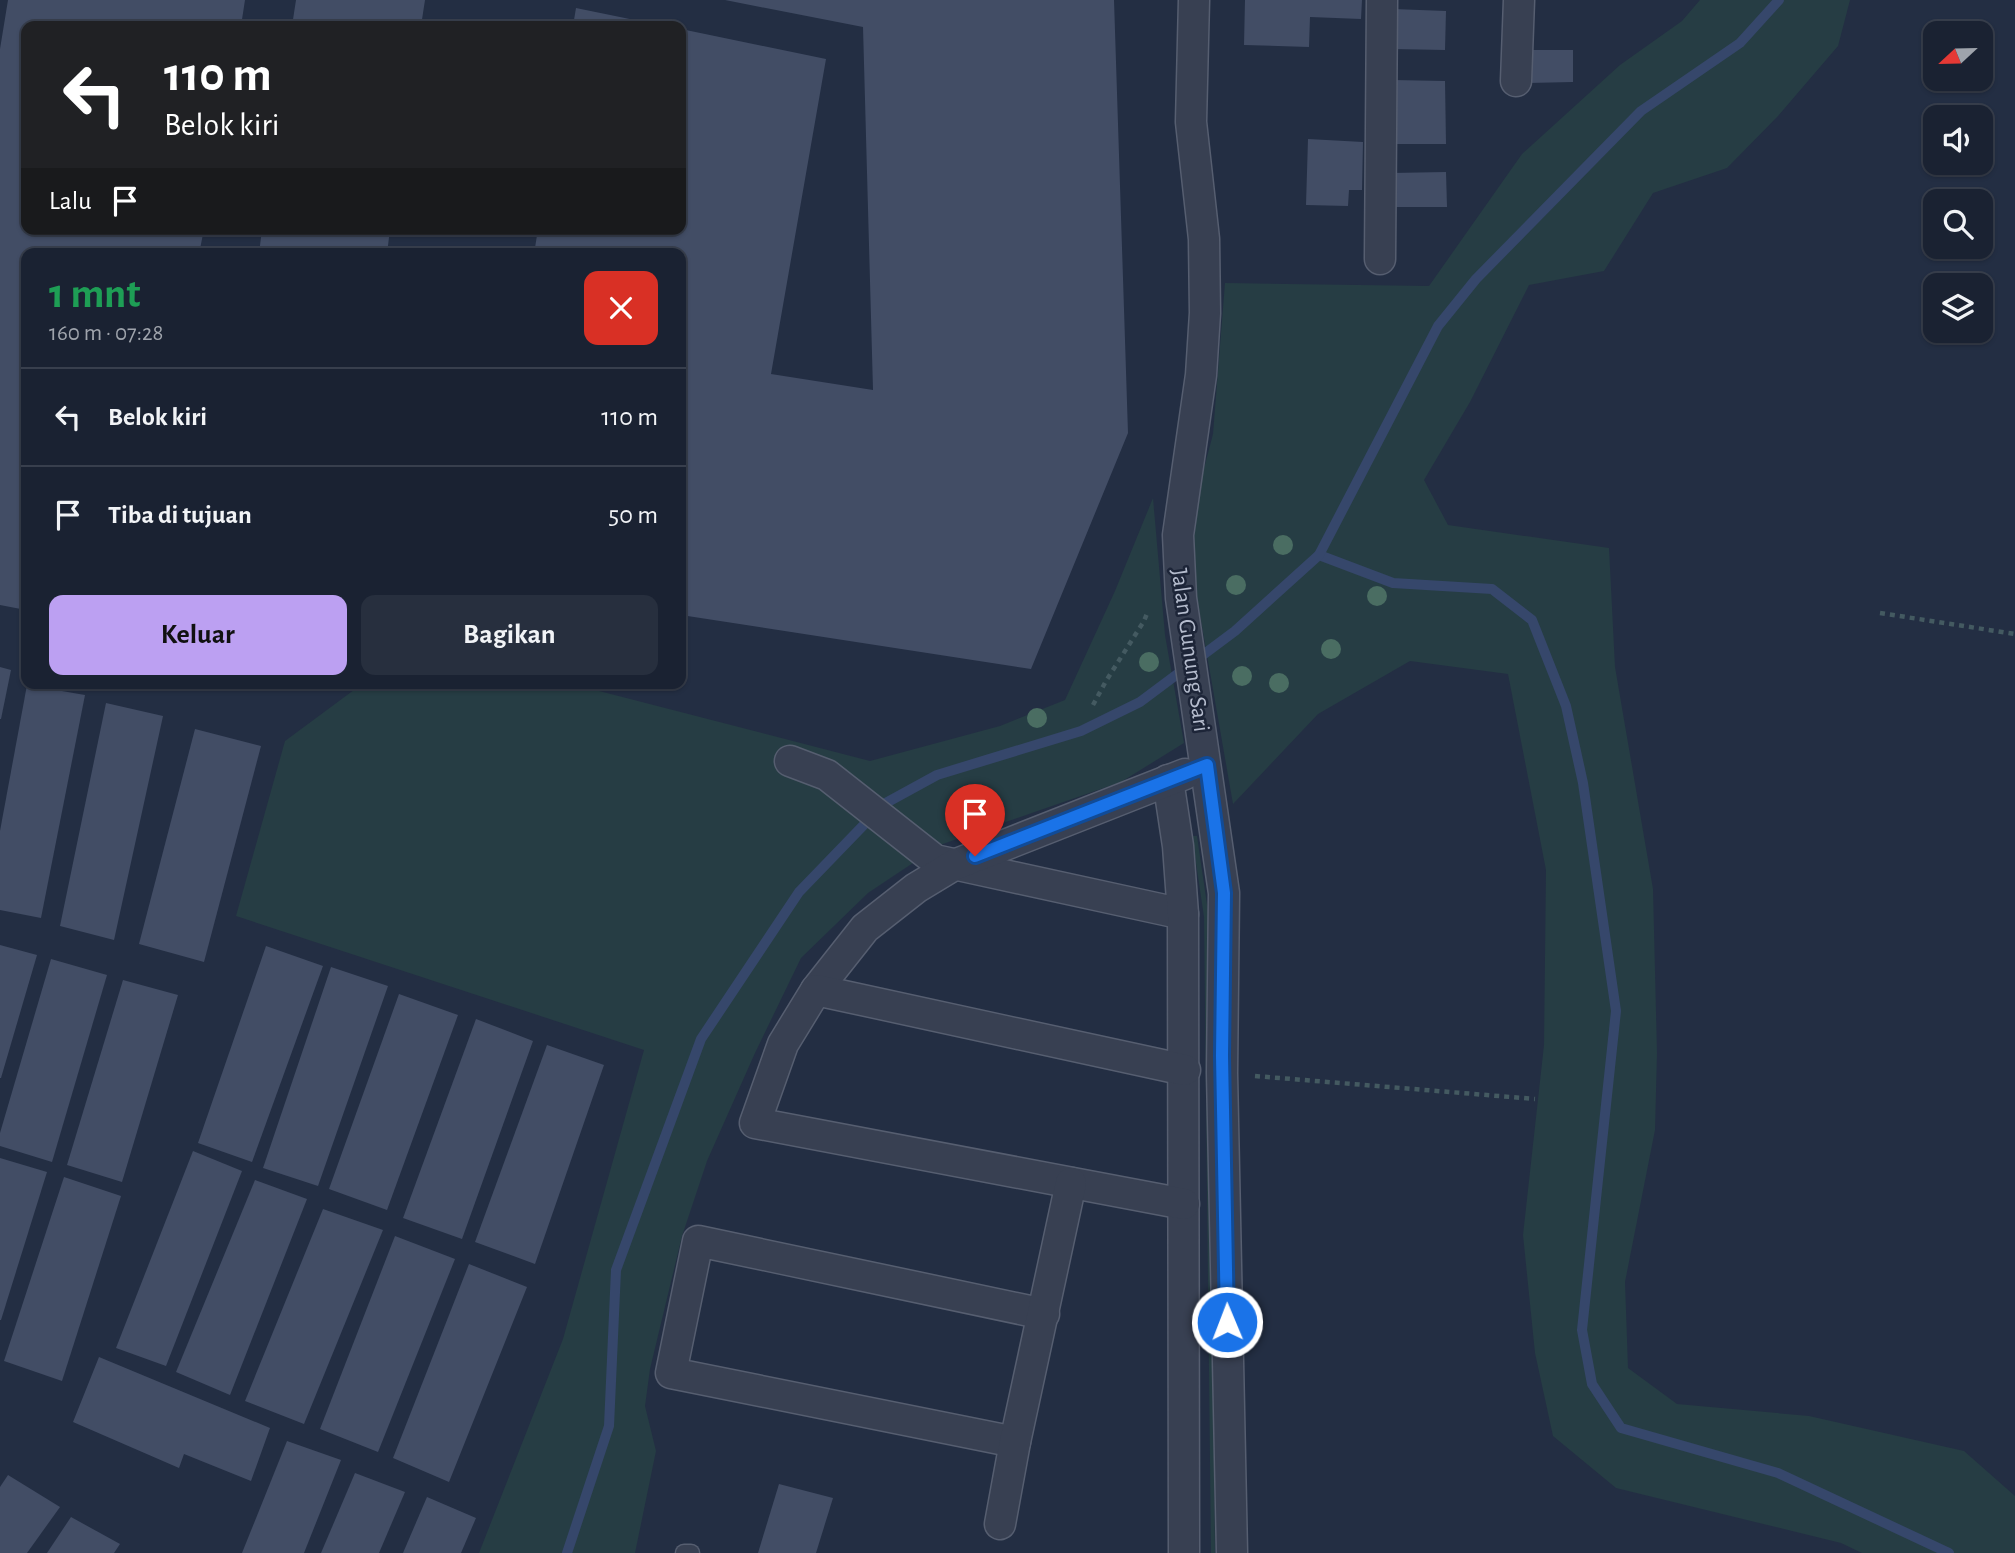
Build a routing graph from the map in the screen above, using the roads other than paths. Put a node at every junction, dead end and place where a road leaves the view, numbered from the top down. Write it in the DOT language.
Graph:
graph roads {
  1 [pos="1194,0"];
  2 [pos="1381,0"];
  3 [pos="1518,0"];
  4 [pos="1516,81"];
  5 [pos="1380,259"];
  6 [pos="790,761"];
  7 [pos="1207,765"];
  8 [pos="1168,780"];
  9 [pos="954,865"];
  10 [pos="1184,914"];
  11 [pos="816,990"];
  12 [pos="1185,1070"];
  13 [pos="1071,1183"];
  14 [pos="1184,1204"];
  15 [pos="1044,1314"];
  16 [pos="1015,1442"];
  17 [pos="1000,1524"];
  18 [pos="1184,1552"];
  19 [pos="684,1553"];
  20 [pos="691,1553"];
  21 [pos="1232,1553"];
  1 -- 7 [label="street, Jalan Gunung Sari"];
  2 -- 5 [label="street"];
  3 -- 4 [label="street"];
  6 -- 9 [label="street"];
  7 -- 8 [label="street"];
  7 -- 21 [label="street, Jalan Gunung Sari"];
  8 -- 9 [label="street"];
  8 -- 10 [label="street"];
  9 -- 10 [label="street"];
  9 -- 11 [label="street"];
  10 -- 12 [label="street"];
  11 -- 12 [label="street"];
  11 -- 13 [label="street"];
  12 -- 14 [label="street"];
  13 -- 14 [label="street"];
  13 -- 15 [label="street"];
  14 -- 18 [label="street"];
  15 -- 16 [label="street"];
  15 -- 16 [label="street"];
  16 -- 17 [label="street"];
  19 -- 20 [label="lane"];
}
